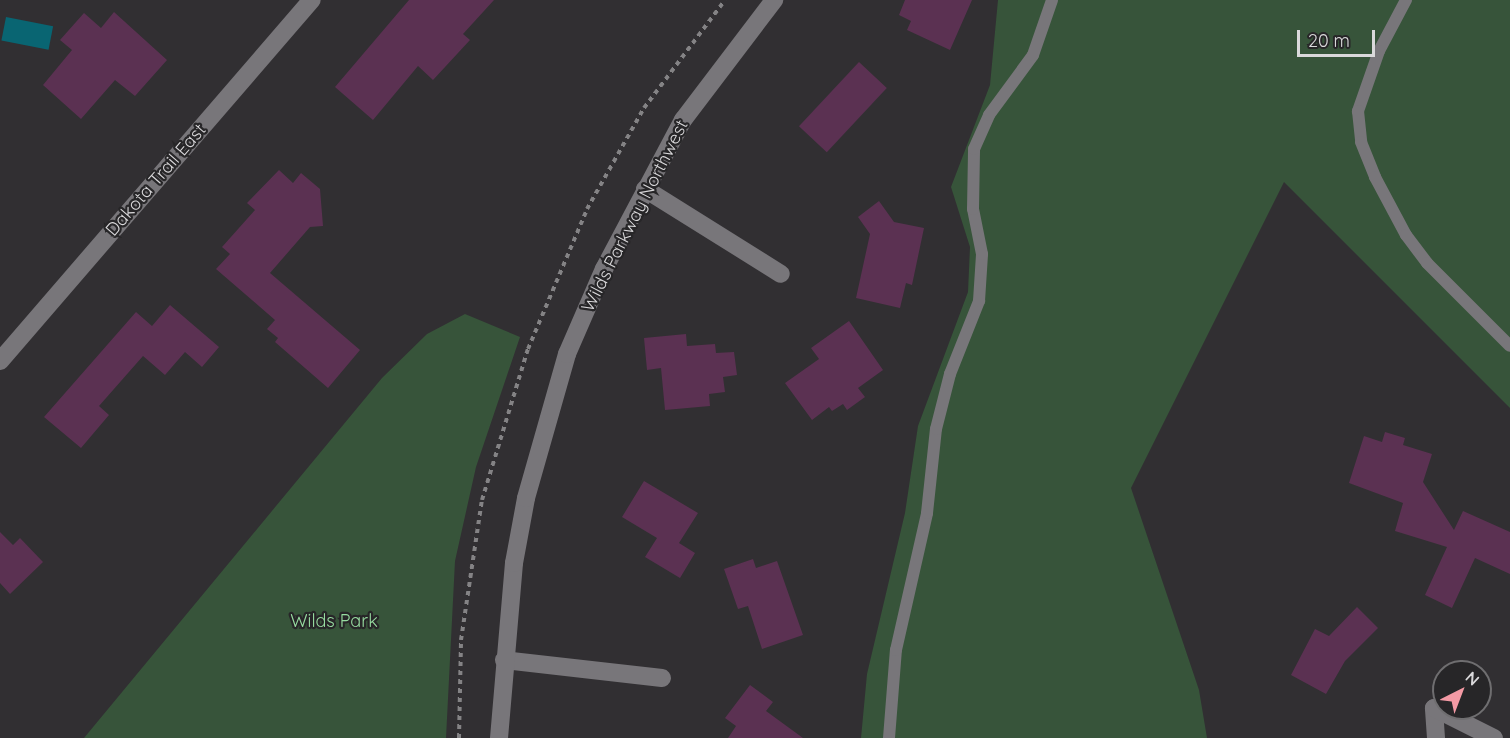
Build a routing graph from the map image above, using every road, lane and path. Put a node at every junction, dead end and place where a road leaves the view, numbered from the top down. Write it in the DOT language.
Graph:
graph roads {
  1 [pos="312,0"];
  2 [pos="774,0"];
  3 [pos="1052,0"];
  4 [pos="1406,0"];
  5 [pos="645,189"];
  6 [pos="781,274"];
  7 [pos="1510,346"];
  8 [pos="0,361"];
  9 [pos="504,660"];
  10 [pos="662,678"];
  11 [pos="499,738"];
  12 [pos="889,738"];
  13 [pos="1436,738"];
  14 [pos="1494,738"];
  1 -- 8 [label="street, Dakota Trail East"];
  2 -- 5 [label="street, Wilds Parkway Northwest"];
  3 -- 12 [label="lane"];
  4 -- 7 [label="lane"];
  5 -- 6 [label="street"];
  5 -- 9 [label="street, Wilds Parkway Northwest"];
  9 -- 10 [label="street"];
  9 -- 11 [label="street, Wilds Parkway Northwest"];
  13 -- 14 [label="street"];
}
